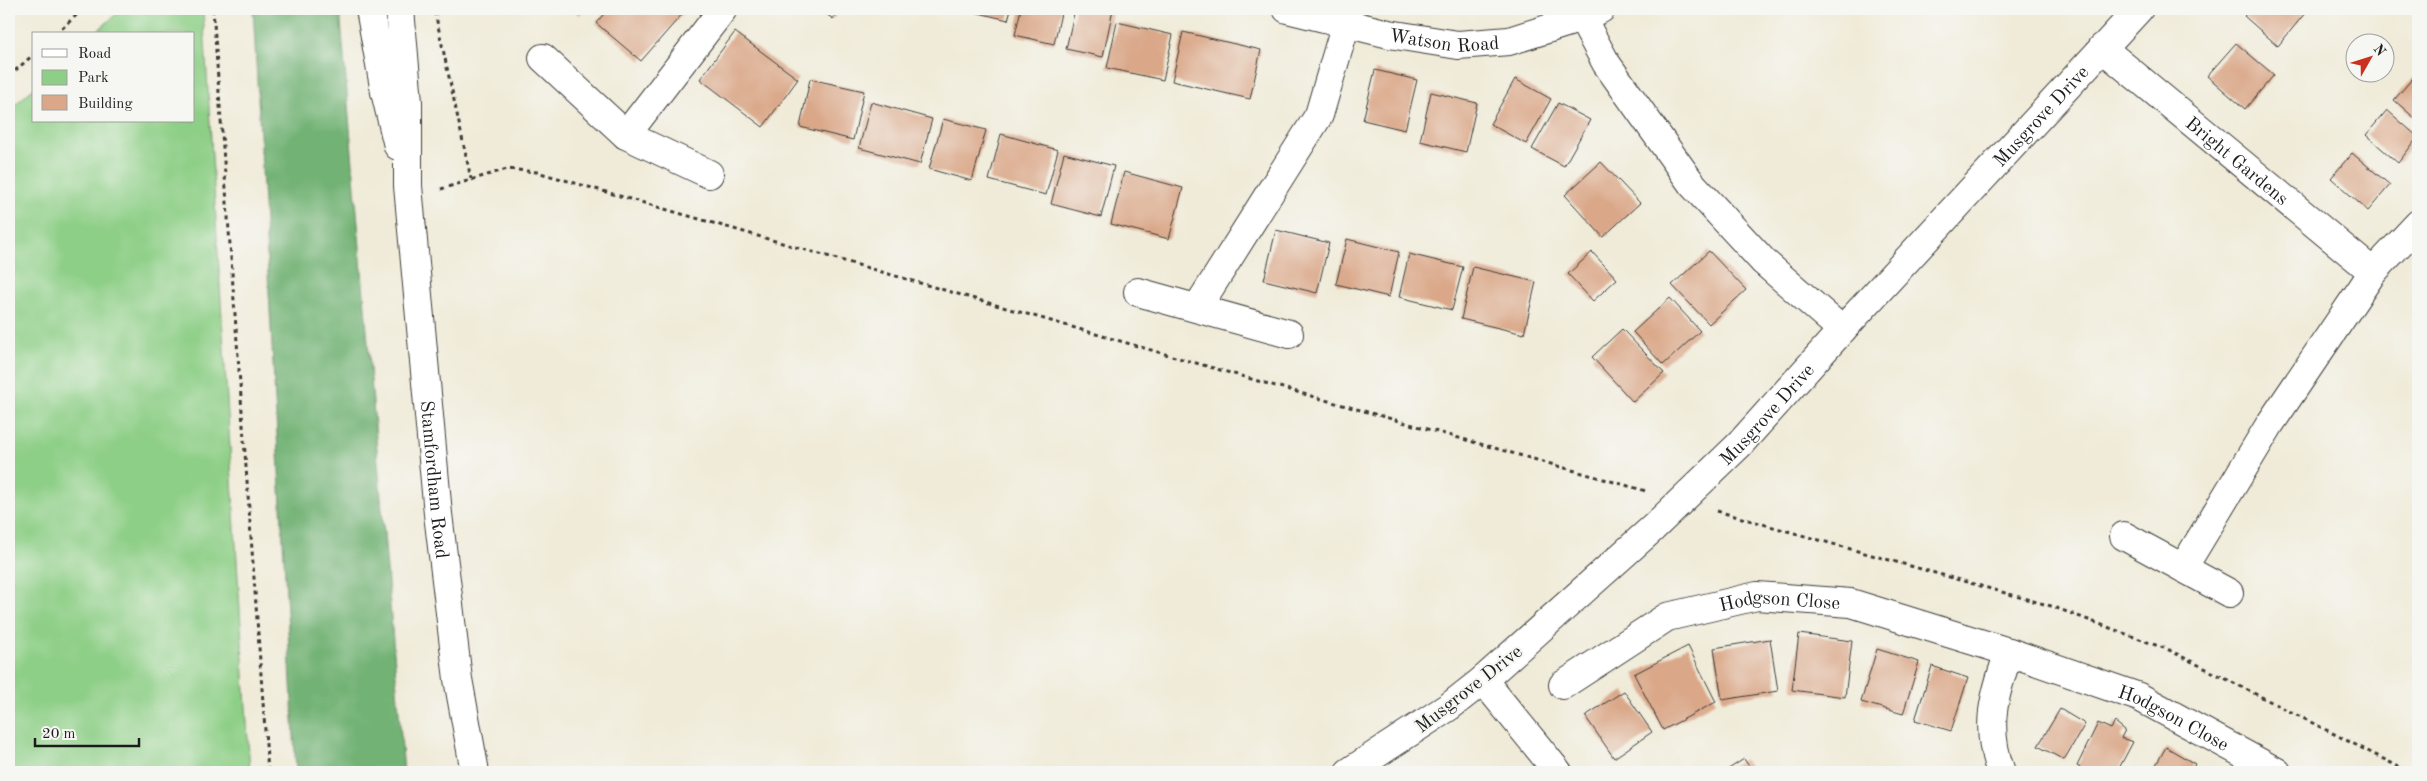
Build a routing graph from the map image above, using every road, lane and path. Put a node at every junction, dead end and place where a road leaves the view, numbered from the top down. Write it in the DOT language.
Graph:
graph roads {
  1 [pos="83,9"];
  2 [pos="213,9"];
  3 [pos="370,9"];
  4 [pos="400,9"];
  5 [pos="434,9"];
  6 [pos="723,9"];
  7 [pos="1287,9"];
  8 [pos="2139,9"];
  9 [pos="1592,13"];
  10 [pos="1346,23"];
  11 [pos="58,32"];
  12 [pos="2102,48"];
  13 [pos="32,56"];
  14 [pos="543,58"];
  15 [pos="9,76"];
  16 [pos="626,134"];
  17 [pos="709,174"];
  18 [pos="471,179"];
  19 [pos="408,186"];
  20 [pos="435,190"];
  21 [pos="2418,224"];
  22 [pos="2373,272"];
  23 [pos="1138,292"];
  24 [pos="1197,308"];
  25 [pos="1842,330"];
  26 [pos="1289,334"];
  27 [pos="1681,500"];
  28 [pos="2124,536"];
  29 [pos="2183,568"];
  30 [pos="2229,592"];
  31 [pos="2009,652"];
  32 [pos="1483,680"];
  33 [pos="1563,685"];
  34 [pos="268,772"];
  35 [pos="475,772"];
  36 [pos="1349,772"];
  37 [pos="1558,772"];
  38 [pos="2001,772"];
  39 [pos="2276,772"];
  40 [pos="2409,772"];
  1 -- 11 [label="path"];
  2 -- 34 [label="path"];
  3 -- 19 [label="street, Stamfordham Road"];
  4 -- 19 [label="street, Stamfordham Road"];
  5 -- 18 [label="path"];
  6 -- 16 [label="street"];
  7 -- 10 [label="street, Watson Road"];
  8 -- 12 [label="street, Musgrove Drive"];
  9 -- 10 [label="street, Watson Road"];
  9 -- 25 [label="street"];
  10 -- 24 [label="street"];
  12 -- 22 [label="street, Bright Gardens"];
  12 -- 25 [label="street, Musgrove Drive"];
  13 -- 15 [label="path"];
  14 -- 16 [label="street"];
  16 -- 17 [label="street"];
  18 -- 20 [label="path"];
  18 -- 27 [label="path"];
  19 -- 35 [label="street, Stamfordham Road"];
  21 -- 22 [label="street"];
  22 -- 29 [label="street"];
  23 -- 24 [label="street"];
  24 -- 26 [label="street"];
  25 -- 27 [label="street, Musgrove Drive"];
  27 -- 32 [label="street, Musgrove Drive"];
  27 -- 40 [label="path"];
  28 -- 29 [label="street"];
  29 -- 30 [label="street"];
  31 -- 33 [label="street, Hodgson Close"];
  31 -- 38 [label="street"];
  31 -- 39 [label="street, Hodgson Close"];
  32 -- 36 [label="street, Musgrove Drive"];
  32 -- 37 [label="street"];
}
